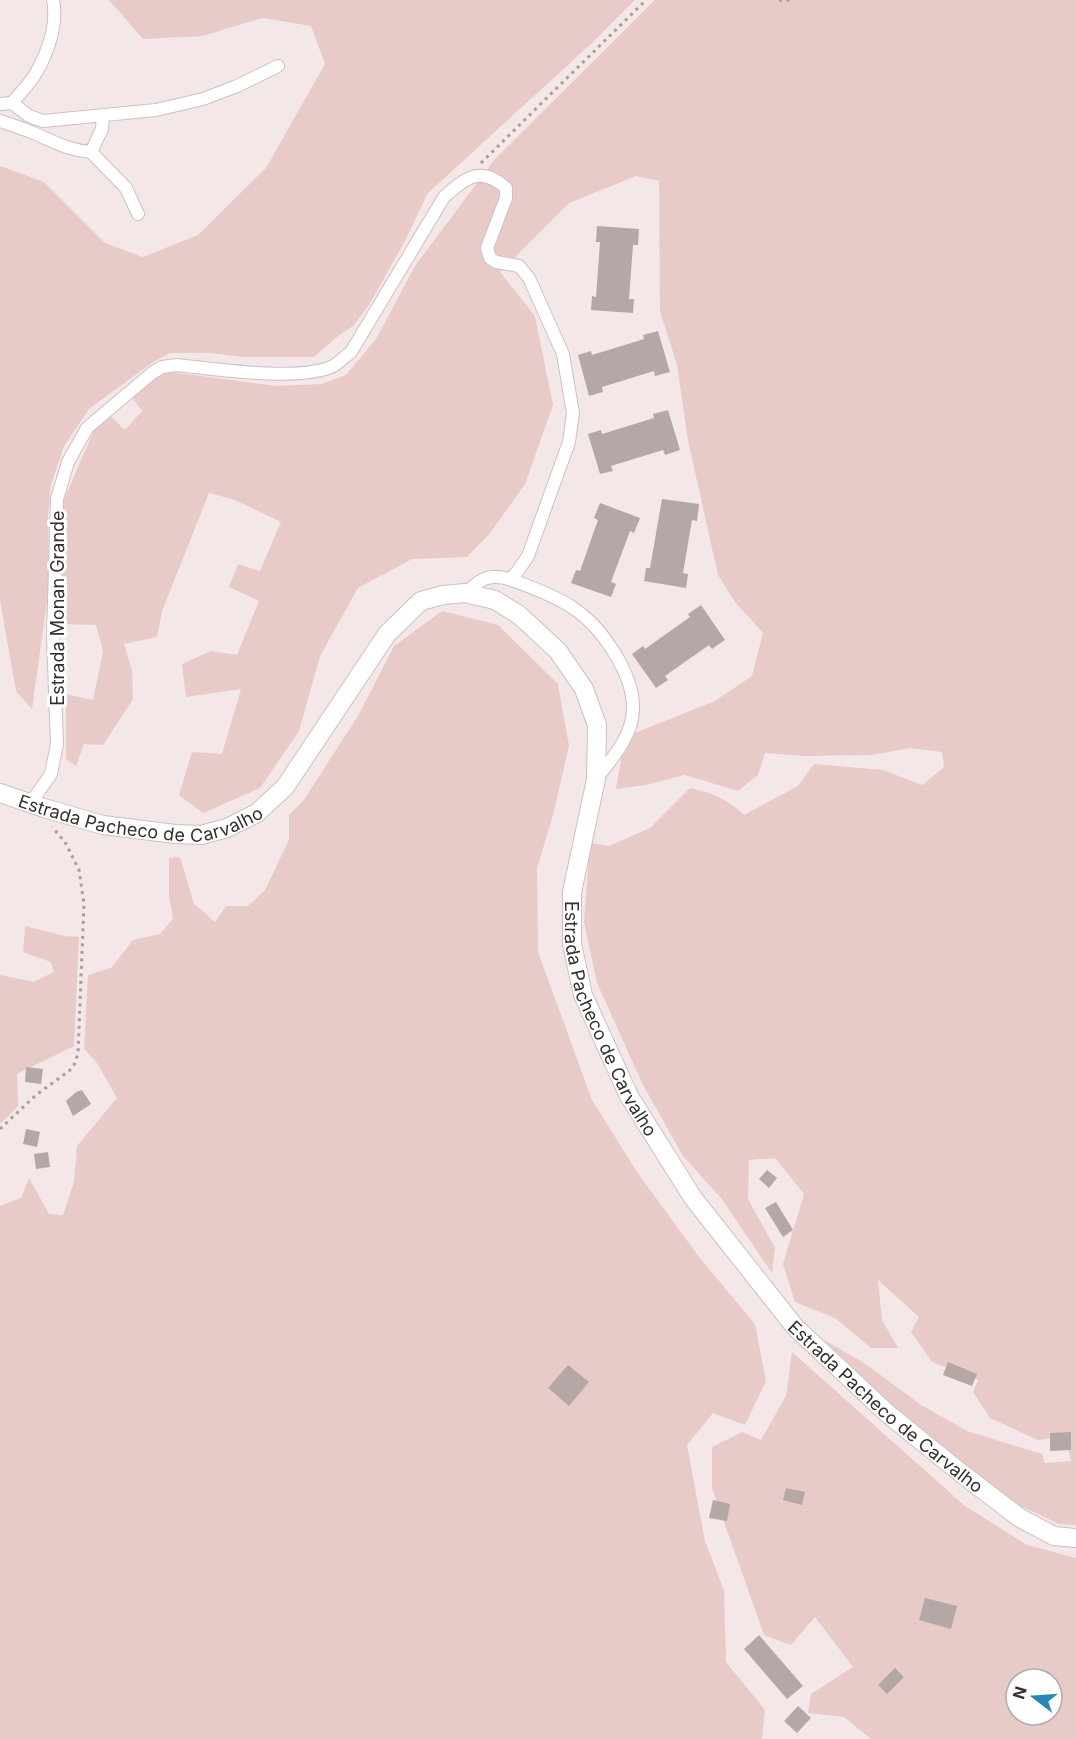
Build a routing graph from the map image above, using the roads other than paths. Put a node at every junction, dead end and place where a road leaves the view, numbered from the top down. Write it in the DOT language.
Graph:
graph roads {
  1 [pos="53,0"];
  2 [pos="278,66"];
  3 [pos="6,103"];
  4 [pos="103,115"];
  5 [pos="29,116"];
  6 [pos="0,121"];
  7 [pos="22,129"];
  8 [pos="91,152"];
  9 [pos="138,214"];
  10 [pos="510,579"];
  11 [pos="465,593"];
  12 [pos="596,779"];
  13 [pos="0,793"];
  14 [pos="30,804"];
  15 [pos="1076,1538"];
  1 -- 3 [label="street"];
  2 -- 4 [label="street"];
  3 -- 5 [label="street"];
  4 -- 5 [label="street"];
  4 -- 8 [label="street"];
  5 -- 7 [label="street"];
  6 -- 7 [label="street"];
  7 -- 8 [label="street"];
  8 -- 9 [label="street"];
  10 -- 11 [label="street"];
  10 -- 12 [label="street"];
  10 -- 14 [label="street, Estrada Monan Grande"];
  11 -- 12 [label="main road, Estrada Pacheco de Carvalho"];
  11 -- 14 [label="main road, Estrada Pacheco de Carvalho"];
  12 -- 15 [label="main road, Estrada Pacheco de Carvalho"];
  13 -- 14 [label="main road, Estrada Pacheco de Carvalho"];
}
